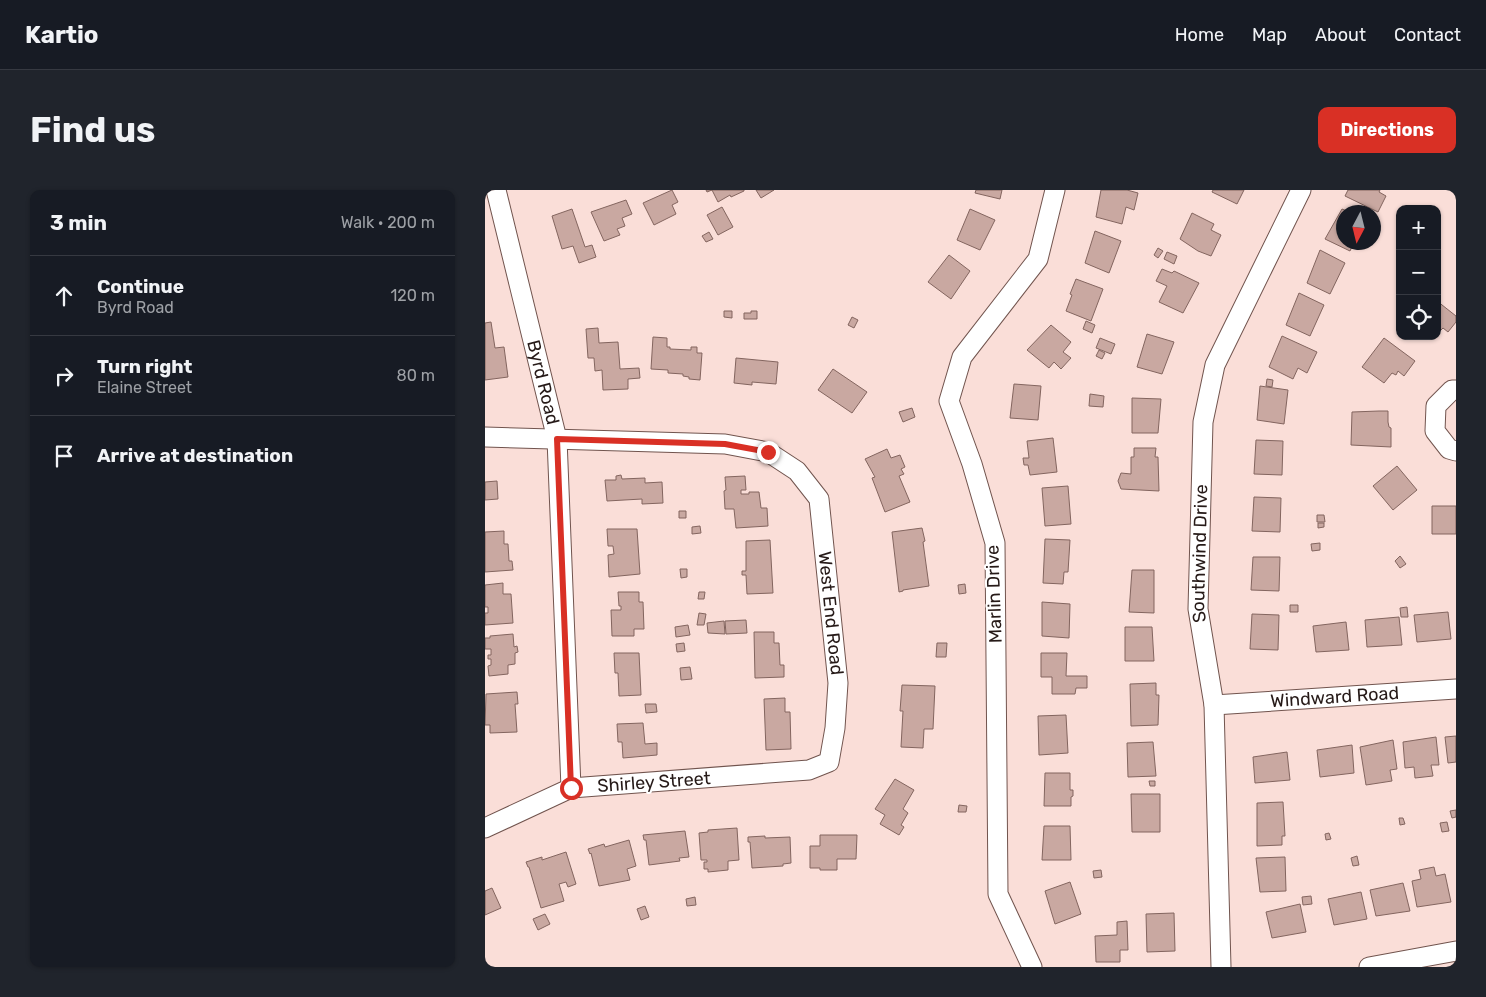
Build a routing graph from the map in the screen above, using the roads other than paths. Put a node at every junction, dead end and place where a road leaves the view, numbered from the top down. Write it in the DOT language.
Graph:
graph roads {
  1 [pos="495,190"];
  2 [pos="1055,190"];
  3 [pos="1301,190"];
  4 [pos="1456,390"];
  5 [pos="485,437"];
  6 [pos="557,439"];
  7 [pos="1456,450"];
  8 [pos="1456,689"];
  9 [pos="1215,705"];
  10 [pos="829,762"];
  11 [pos="571,788"];
  12 [pos="485,828"];
  13 [pos="1456,951"];
  14 [pos="1032,967"];
  15 [pos="1221,967"];
  16 [pos="1369,967"];
  1 -- 6 [label="street, Byrd Road"];
  2 -- 14 [label="street, Marlin Drive"];
  3 -- 9 [label="street, Southwind Drive"];
  4 -- 7 [label="street"];
  5 -- 6 [label="street, West End Road"];
  6 -- 10 [label="street, West End Road"];
  6 -- 11 [label="street, Byrd Road"];
  8 -- 9 [label="street, Windward Road"];
  9 -- 15 [label="street, Southwind Drive"];
  10 -- 11 [label="street, Shirley Street"];
  11 -- 12 [label="street, Shirley Street"];
  13 -- 16 [label="street"];
}
